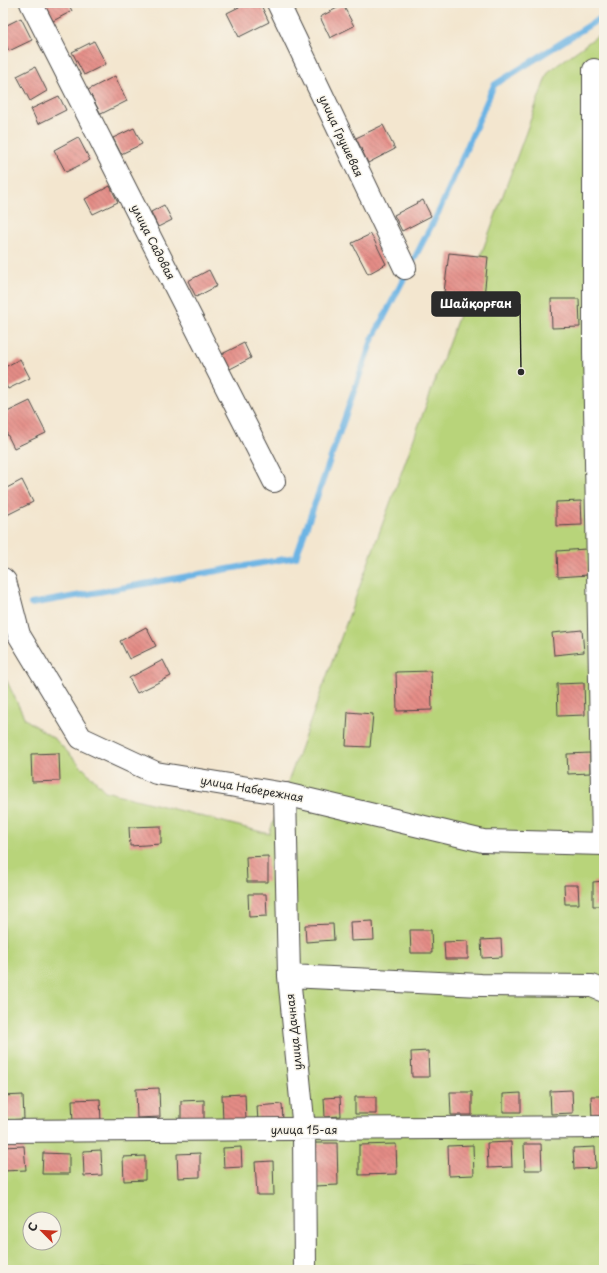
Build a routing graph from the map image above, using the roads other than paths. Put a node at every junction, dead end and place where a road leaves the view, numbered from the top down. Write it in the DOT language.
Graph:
graph roads {
  1 [pos="31,3"];
  2 [pos="278,3"];
  3 [pos="594,70"];
  4 [pos="404,268"];
  5 [pos="274,481"];
  6 [pos="3,579"];
  7 [pos="285,794"];
  8 [pos="603,844"];
  9 [pos="289,976"];
  10 [pos="604,990"];
  11 [pos="604,1127"];
  12 [pos="304,1130"];
  13 [pos="3,1131"];
  14 [pos="305,1270"];
  1 -- 5 [label="street, улица Садовая"];
  2 -- 4 [label="street, улица Грушевая"];
  3 -- 8 [label="street"];
  6 -- 7 [label="street, улица Набережная"];
  7 -- 8 [label="street, улица Набережная"];
  7 -- 9 [label="street, улица Дачная"];
  9 -- 10 [label="street"];
  9 -- 12 [label="street, улица Дачная"];
  11 -- 12 [label="street, улица 15-ая"];
  12 -- 13 [label="street, улица 15-ая"];
  12 -- 14 [label="street, улица Дачная"];
}
